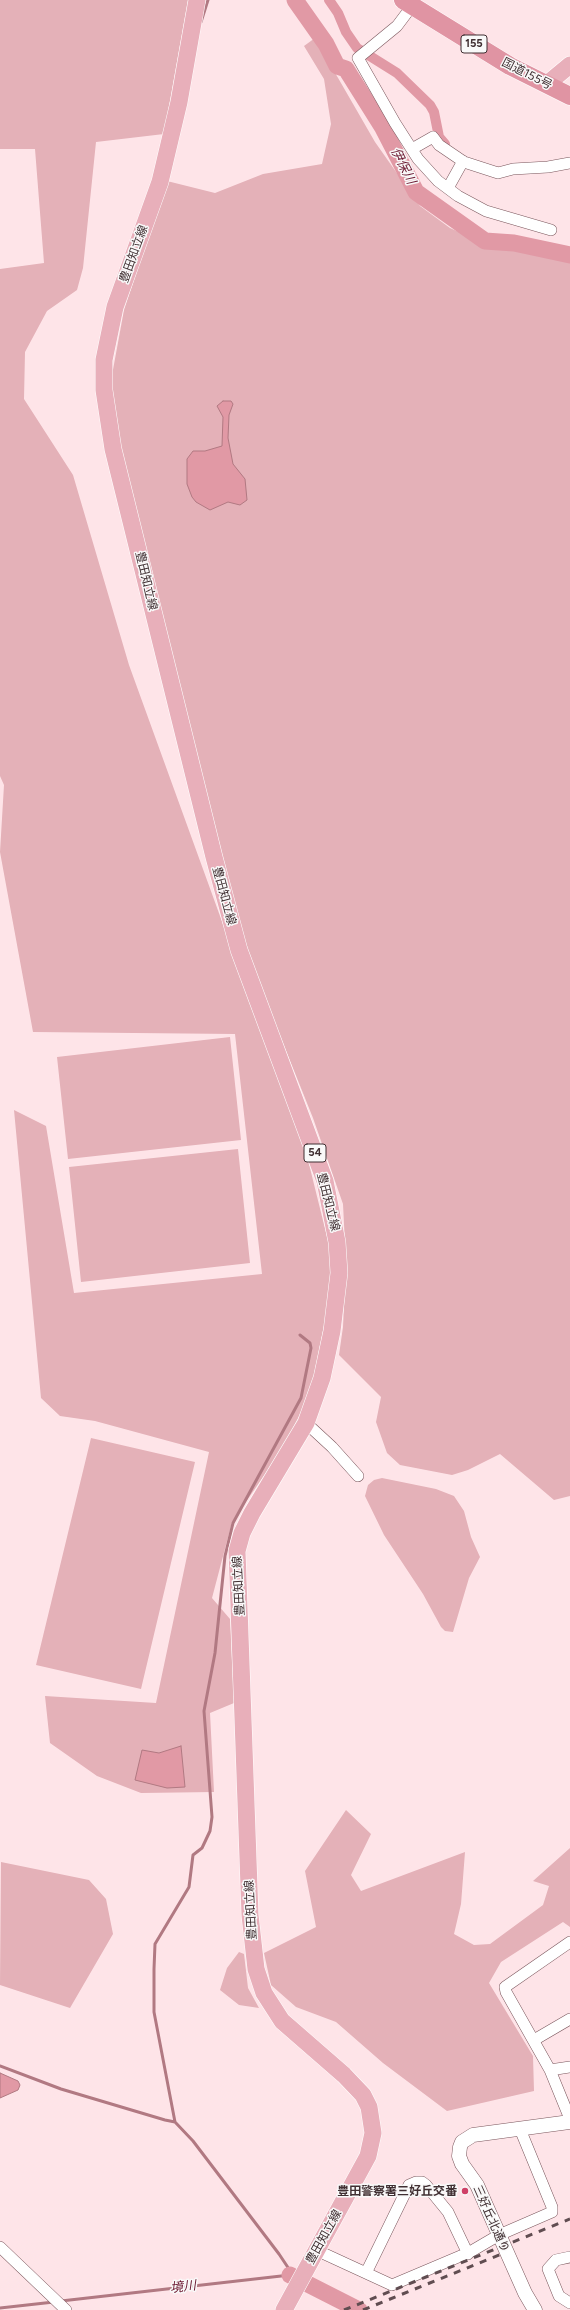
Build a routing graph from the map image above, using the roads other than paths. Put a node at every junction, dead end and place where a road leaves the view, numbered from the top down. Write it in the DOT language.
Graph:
graph roads {
  1 [pos="197,0"];
  2 [pos="407,3"];
  3 [pos="570,65"];
  4 [pos="547,84"];
  5 [pos="570,96"];
  6 [pos="412,149"];
  7 [pos="463,161"];
  8 [pos="570,163"];
  9 [pos="448,188"];
  10 [pos="552,230"];
  11 [pos="306,1423"];
  12 [pos="358,1476"];
  13 [pos="570,1942"];
  14 [pos="570,2019"];
  15 [pos="534,2040"];
  16 [pos="570,2067"];
  17 [pos="550,2070"];
  18 [pos="570,2119"];
  19 [pos="570,2122"];
  20 [pos="520,2129"];
  21 [pos="499,2235"];
  22 [pos="0,2247"];
  23 [pos="468,2254"];
  24 [pos="313,2256"];
  25 [pos="570,2256"];
  26 [pos="366,2273"];
  27 [pos="570,2303"];
  28 [pos="65,2309"];
  29 [pos="284,2310"];
  30 [pos="535,2310"];
  1 -- 11 [label="main road, 豊田知立線 / 54"];
  2 -- 4 [label="highway, 国道155号 / 155"];
  2 -- 6 [label="street"];
  3 -- 4 [label="main road"];
  4 -- 5 [label="highway, 国道155号 / 155"];
  6 -- 7 [label="street"];
  6 -- 9 [label="street"];
  7 -- 8 [label="street"];
  7 -- 9 [label="street"];
  9 -- 10 [label="street"];
  11 -- 12 [label="street"];
  11 -- 24 [label="main road, 豊田知立線 / 54"];
  13 -- 15 [label="street"];
  14 -- 15 [label="street"];
  15 -- 17 [label="street"];
  16 -- 17 [label="street"];
  17 -- 18 [label="street"];
  19 -- 20 [label="street, 三好丘北通り"];
  20 -- 21 [label="street"];
  20 -- 21 [label="street, 三好丘北通り"];
  21 -- 23 [label="street"];
  21 -- 30 [label="street, 三好丘北通り"];
  22 -- 28 [label="street"];
  23 -- 26 [label="street"];
  23 -- 26 [label="street"];
  24 -- 26 [label="street"];
  24 -- 29 [label="main road, 豊田知立線 / 54"];
  25 -- 27 [label="street"];
}
